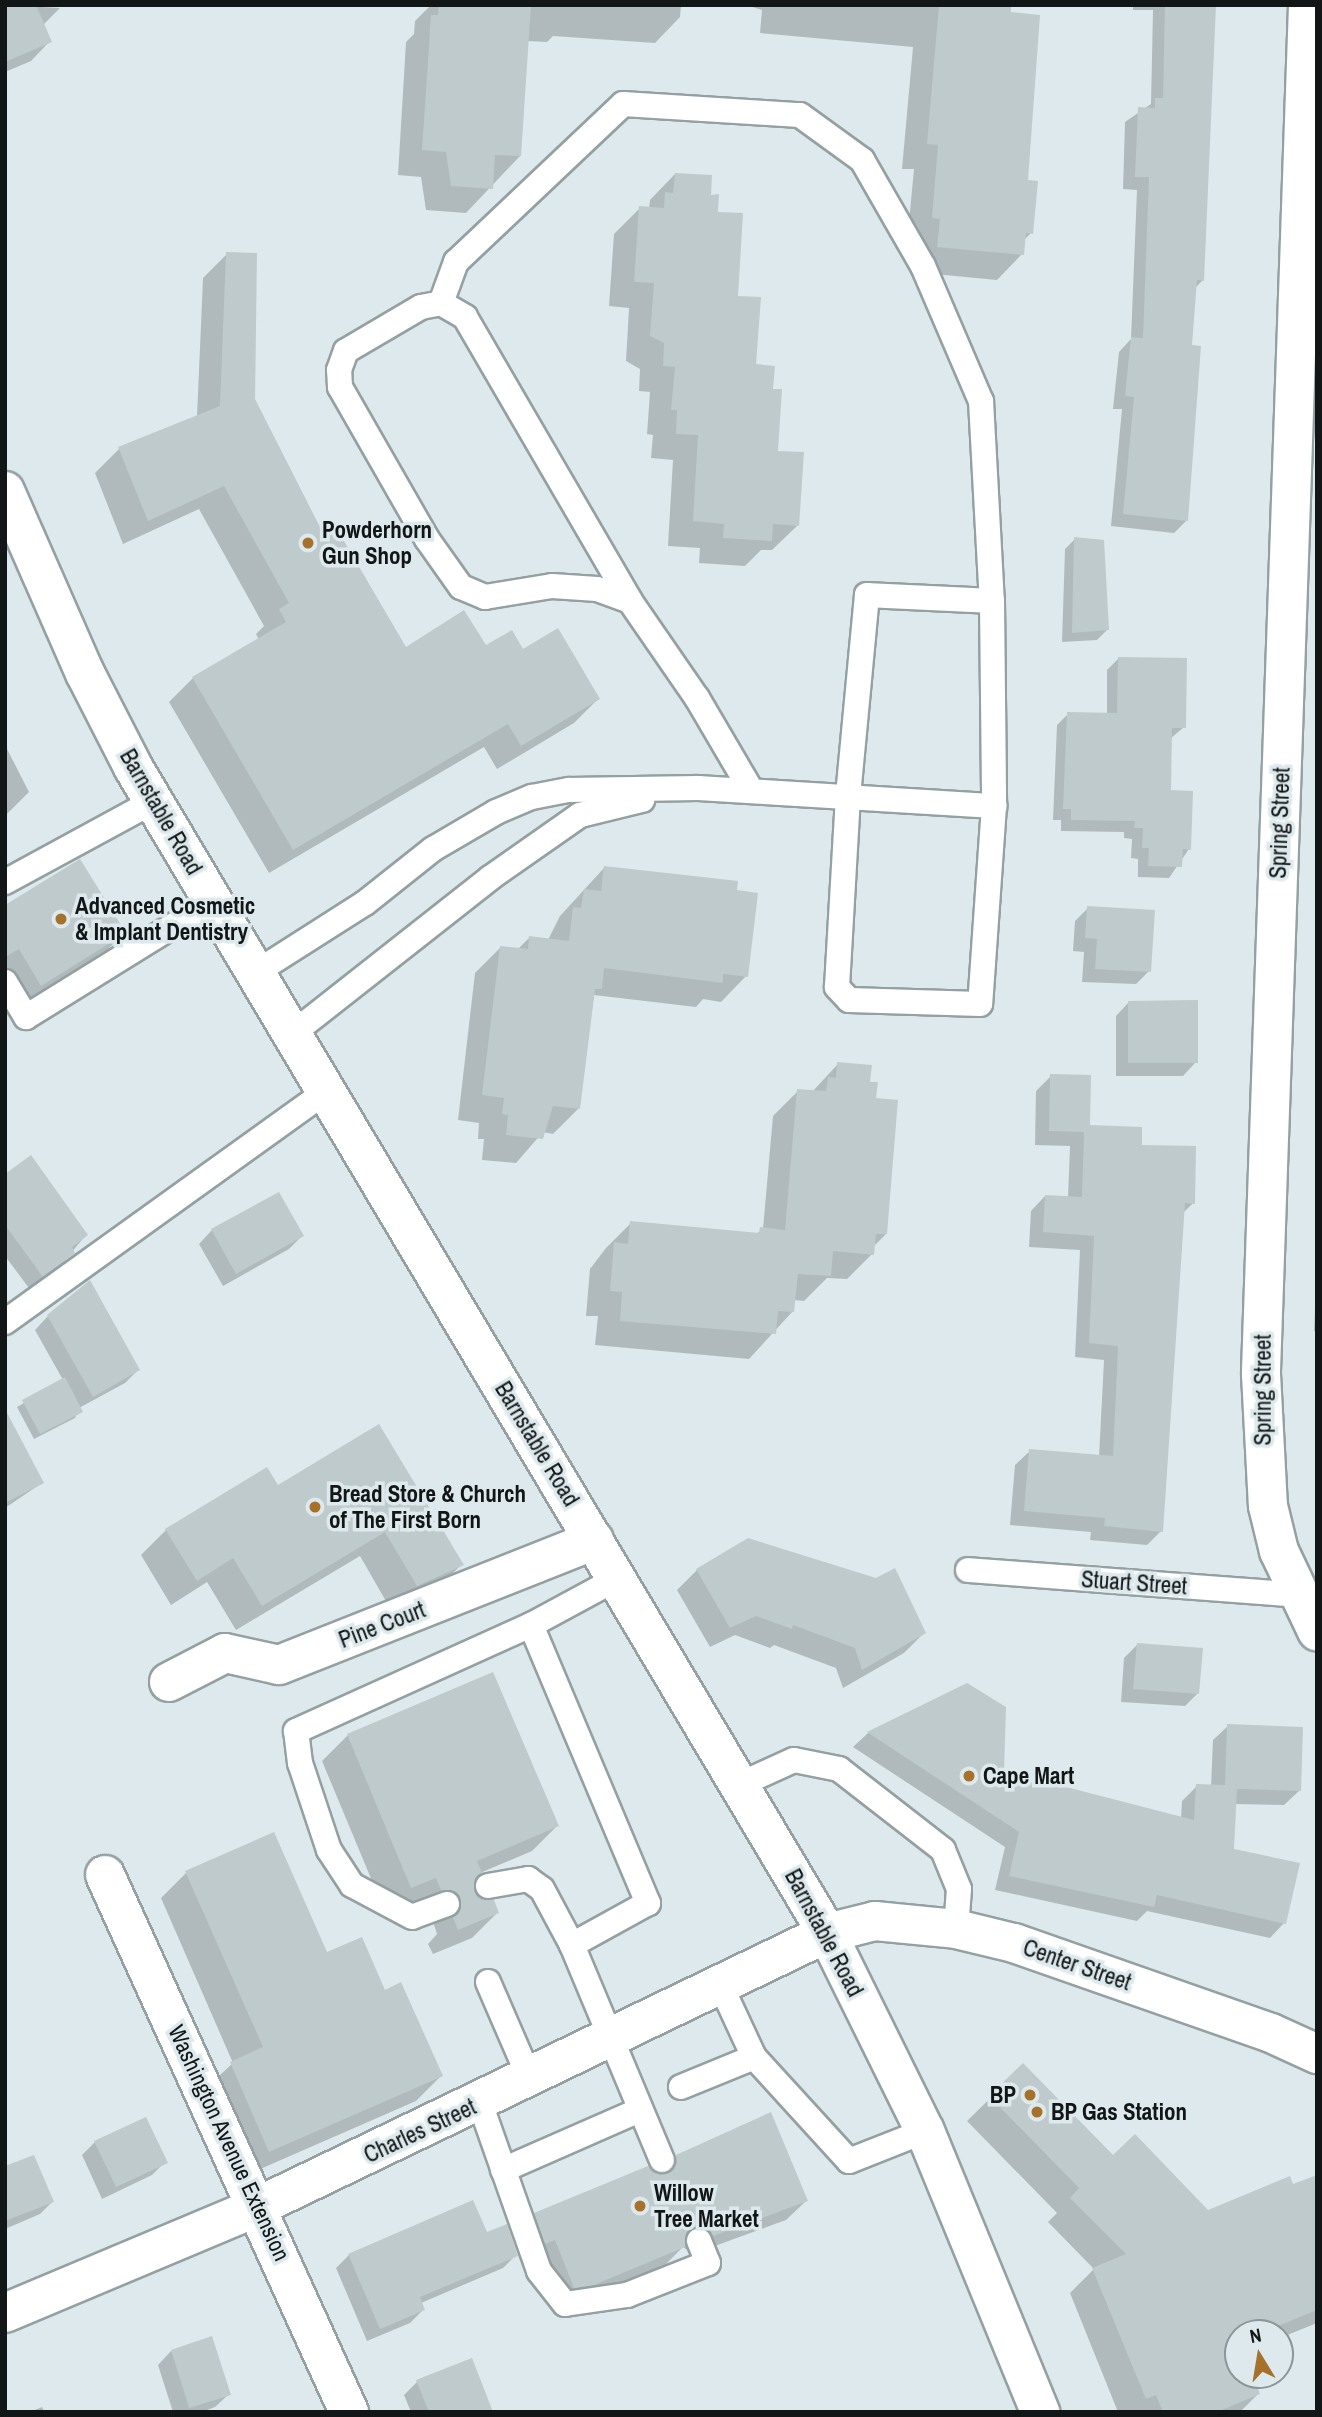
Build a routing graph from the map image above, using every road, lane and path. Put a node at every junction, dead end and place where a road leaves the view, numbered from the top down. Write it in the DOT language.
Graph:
graph roads {
  1 [pos="1308,5"];
  2 [pos="441,303"];
  3 [pos="5,491"];
  4 [pos="630,601"];
  5 [pos="992,601"];
  6 [pos="698,789"];
  7 [pos="751,790"];
  8 [pos="848,796"];
  9 [pos="154,801"];
  10 [pos="993,806"];
  11 [pos="5,882"];
  12 [pos="213,901"];
  13 [pos="255,973"];
  14 [pos="5,982"];
  15 [pos="292,1034"];
  16 [pos="327,1091"];
  17 [pos="5,1322"];
  18 [pos="594,1540"];
  19 [pos="968,1570"];
  20 [pos="618,1578"];
  21 [pos="1299,1595"];
  22 [pos="531,1626"];
  23 [pos="1317,1631"];
  24 [pos="169,1682"];
  25 [pos="741,1784"];
  26 [pos="105,1875"];
  27 [pos="488,1886"];
  28 [pos="447,1904"];
  29 [pos="956,1929"];
  30 [pos="827,1933"];
  31 [pos="572,1945"];
  32 [pos="488,1982"];
  33 [pos="721,1986"];
  34 [pos="609,2040"];
  35 [pos="1317,2054"];
  36 [pos="754,2057"];
  37 [pos="530,2079"];
  38 [pos="681,2087"];
  39 [pos="480,2103"];
  40 [pos="640,2110"];
  41 [pos="925,2131"];
  42 [pos="662,2160"];
  43 [pos="503,2170"];
  44 [pos="259,2206"];
  45 [pos="699,2241"];
  46 [pos="5,2314"];
  47 [pos="349,2412"];
  48 [pos="1040,2412"];
  1 -- 21 [label="street, Spring Street"];
  2 -- 4 [label="lane"];
  2 -- 4 [label="lane"];
  2 -- 5 [label="lane"];
  3 -- 9 [label="street, Barnstable Road"];
  4 -- 7 [label="lane"];
  5 -- 8 [label="lane"];
  5 -- 10 [label="lane"];
  6 -- 7 [label="lane"];
  6 -- 13 [label="lane"];
  6 -- 15 [label="lane"];
  7 -- 8 [label="lane"];
  8 -- 10 [label="lane"];
  8 -- 10 [label="lane"];
  9 -- 11 [label="lane"];
  9 -- 12 [label="street, Barnstable Road"];
  12 -- 13 [label="street, Barnstable Road"];
  12 -- 14 [label="lane"];
  13 -- 15 [label="street, Barnstable Road"];
  15 -- 16 [label="street, Barnstable Road"];
  16 -- 17 [label="lane"];
  16 -- 18 [label="street, Barnstable Road"];
  18 -- 20 [label="street, Barnstable Road"];
  18 -- 24 [label="street, Pine Court"];
  19 -- 21 [label="lane, Stuart Street"];
  20 -- 22 [label="lane"];
  20 -- 25 [label="street, Barnstable Road"];
  21 -- 23 [label="street, Spring Street"];
  22 -- 28 [label="lane"];
  22 -- 31 [label="lane"];
  25 -- 29 [label="lane"];
  25 -- 30 [label="street, Barnstable Road"];
  26 -- 44 [label="street, Washington Avenue Extension"];
  27 -- 31 [label="lane"];
  29 -- 30 [label="street, Center Street"];
  29 -- 35 [label="street, Center Street"];
  30 -- 33 [label="street, Charles Street"];
  30 -- 41 [label="street, Barnstable Road"];
  31 -- 34 [label="lane"];
  32 -- 37 [label="lane"];
  33 -- 34 [label="street, Charles Street"];
  33 -- 36 [label="lane"];
  34 -- 37 [label="street, Charles Street"];
  34 -- 40 [label="lane"];
  36 -- 38 [label="lane"];
  36 -- 41 [label="lane"];
  37 -- 39 [label="street, Charles Street"];
  39 -- 43 [label="lane"];
  39 -- 44 [label="street, Charles Street"];
  40 -- 42 [label="lane"];
  40 -- 43 [label="lane"];
  41 -- 48 [label="street, Barnstable Road"];
  43 -- 45 [label="lane"];
  44 -- 46 [label="street, Charles Street"];
  44 -- 47 [label="street, Washington Avenue Extension"];
}
